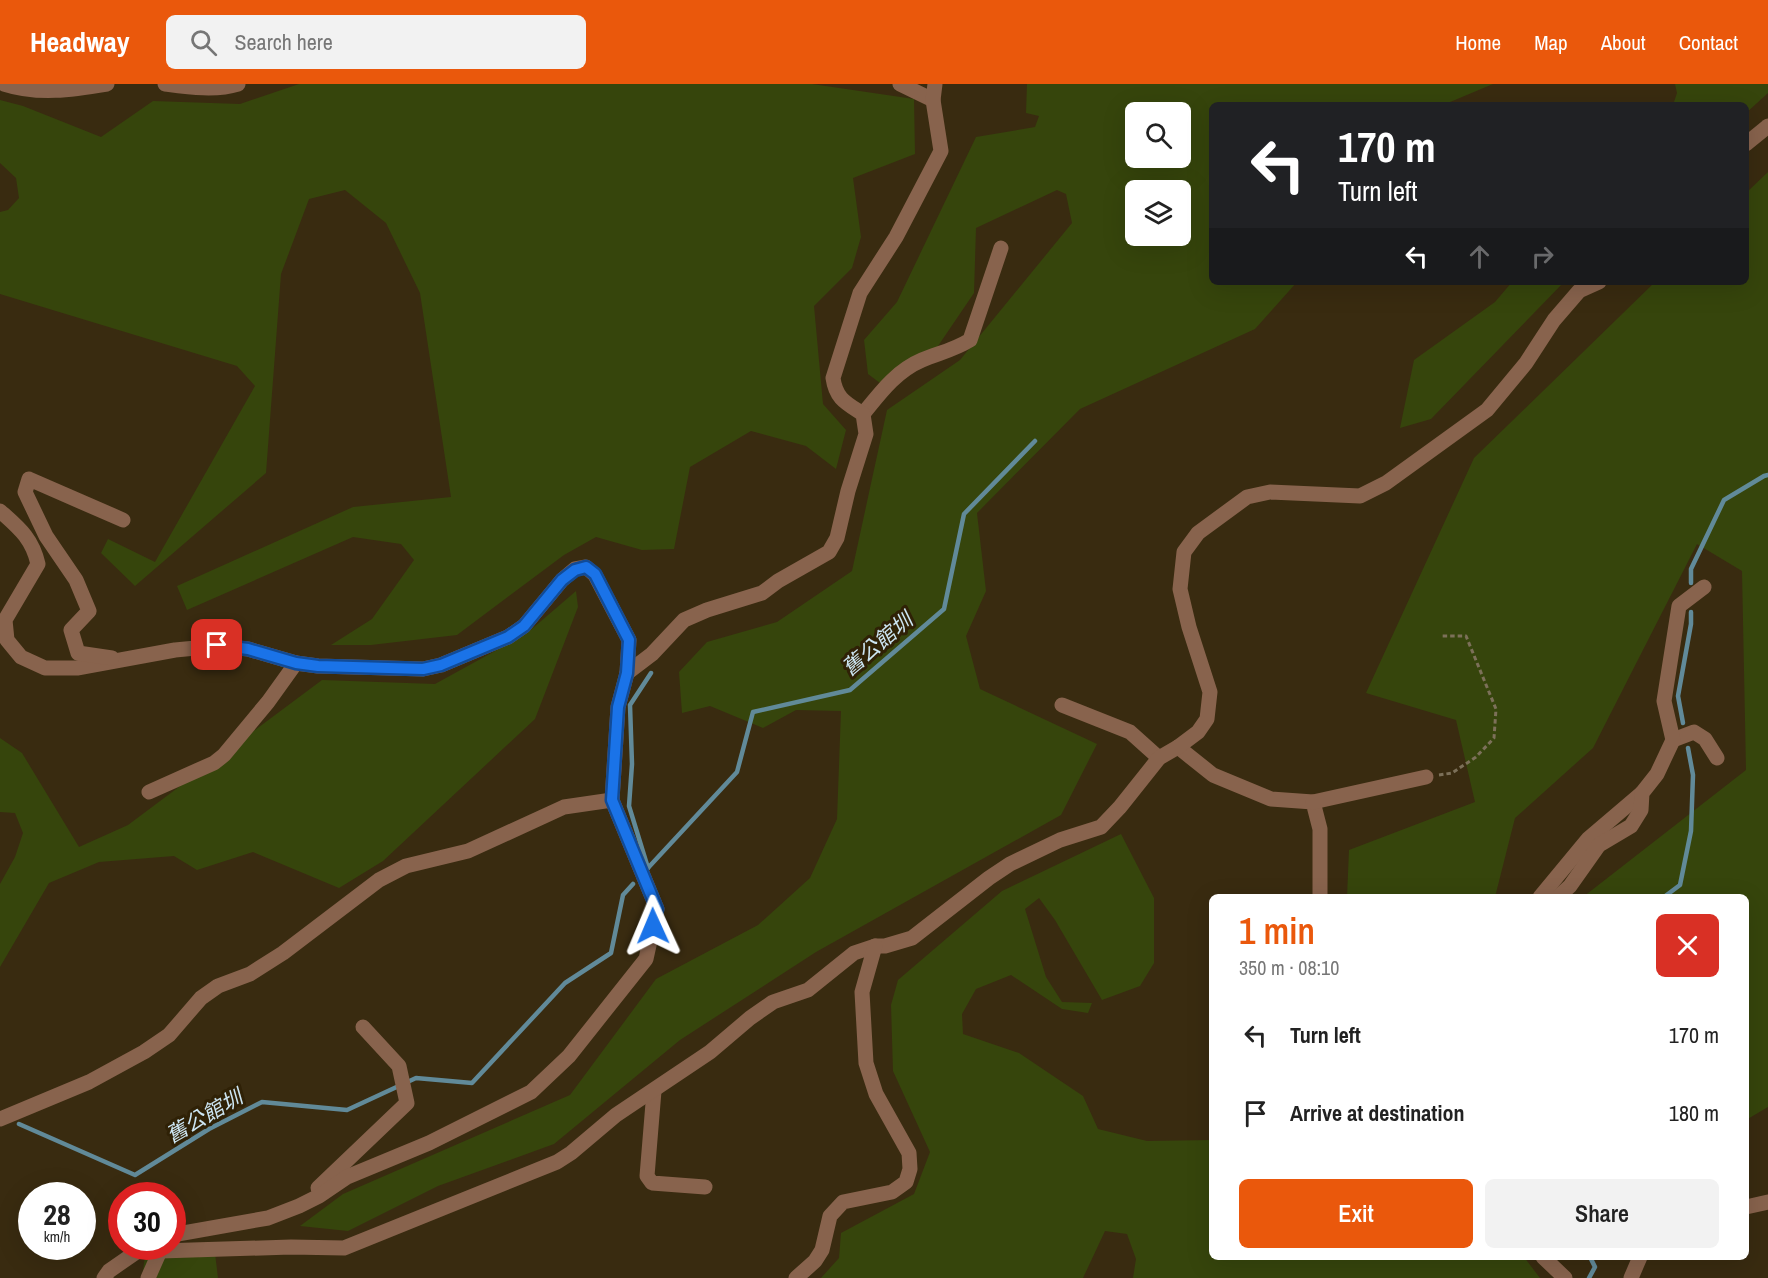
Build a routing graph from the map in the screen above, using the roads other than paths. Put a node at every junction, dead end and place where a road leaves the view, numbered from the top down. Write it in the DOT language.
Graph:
graph roads {
  1 [pos="4,84"];
  2 [pos="107,84"];
  3 [pos="165,84"];
  4 [pos="238,84"];
  5 [pos="900,84"];
  6 [pos="934,92"];
  7 [pos="1768,126"];
  8 [pos="1749,142"];
  9 [pos="1001,248"];
  10 [pos="1592,285"];
  11 [pos="863,414"];
  12 [pos="0,511"];
  13 [pos="123,520"];
  14 [pos="1704,587"];
  15 [pos="124,659"];
  16 [pos="296,663"];
  17 [pos="627,673"];
  18 [pos="1062,705"];
  19 [pos="1673,740"];
  20 [pos="1178,747"];
  21 [pos="1159,758"];
  22 [pos="1717,758"];
  23 [pos="1426,777"];
  24 [pos="149,792"];
  25 [pos="1642,793"];
  26 [pos="612,800"];
  27 [pos="1313,802"];
  28 [pos="1320,894"];
  29 [pos="1543,894"];
  30 [pos="1561,894"];
  31 [pos="875,946"];
  32 [pos="363,1027"];
  33 [pos="654,1091"];
  34 [pos="0,1119"];
  35 [pos="705,1187"];
  36 [pos="1768,1202"];
  37 [pos="299,1206"];
  38 [pos="1749,1206"];
  39 [pos="186,1233"];
  40 [pos="186,1248"];
  41 [pos="130,1260"];
  42 [pos="150,1260"];
  43 [pos="1546,1260"];
  44 [pos="1639,1260"];
  45 [pos="104,1278"];
  46 [pos="148,1278"];
  47 [pos="796,1278"];
  48 [pos="1565,1278"];
  49 [pos="1631,1278"];
  1 -- 2 [label="street"];
  3 -- 4 [label="street"];
  5 -- 6 [label="street"];
  6 -- 11 [label="street"];
  7 -- 8 [label="street"];
  9 -- 11 [label="street"];
  10 -- 20 [label="street"];
  11 -- 17 [label="street"];
  12 -- 15 [label="street"];
  13 -- 15 [label="street"];
  14 -- 19 [label="street"];
  15 -- 16 [label="street"];
  16 -- 17 [label="street"];
  16 -- 24 [label="street"];
  17 -- 26 [label="street"];
  18 -- 21 [label="street"];
  19 -- 22 [label="street"];
  19 -- 25 [label="street"];
  20 -- 21 [label="street"];
  20 -- 27 [label="street"];
  21 -- 31 [label="street"];
  23 -- 27 [label="street"];
  25 -- 29 [label="street"];
  25 -- 30 [label="street"];
  26 -- 34 [label="street"];
  26 -- 37 [label="street"];
  27 -- 28 [label="street"];
  31 -- 33 [label="street"];
  31 -- 47 [label="street"];
  32 -- 37 [label="street"];
  33 -- 35 [label="street"];
  33 -- 40 [label="street"];
  36 -- 38 [label="street"];
  37 -- 39 [label="street"];
  41 -- 45 [label="street"];
  42 -- 46 [label="street"];
  43 -- 48 [label="street"];
  44 -- 49 [label="street"];
}
